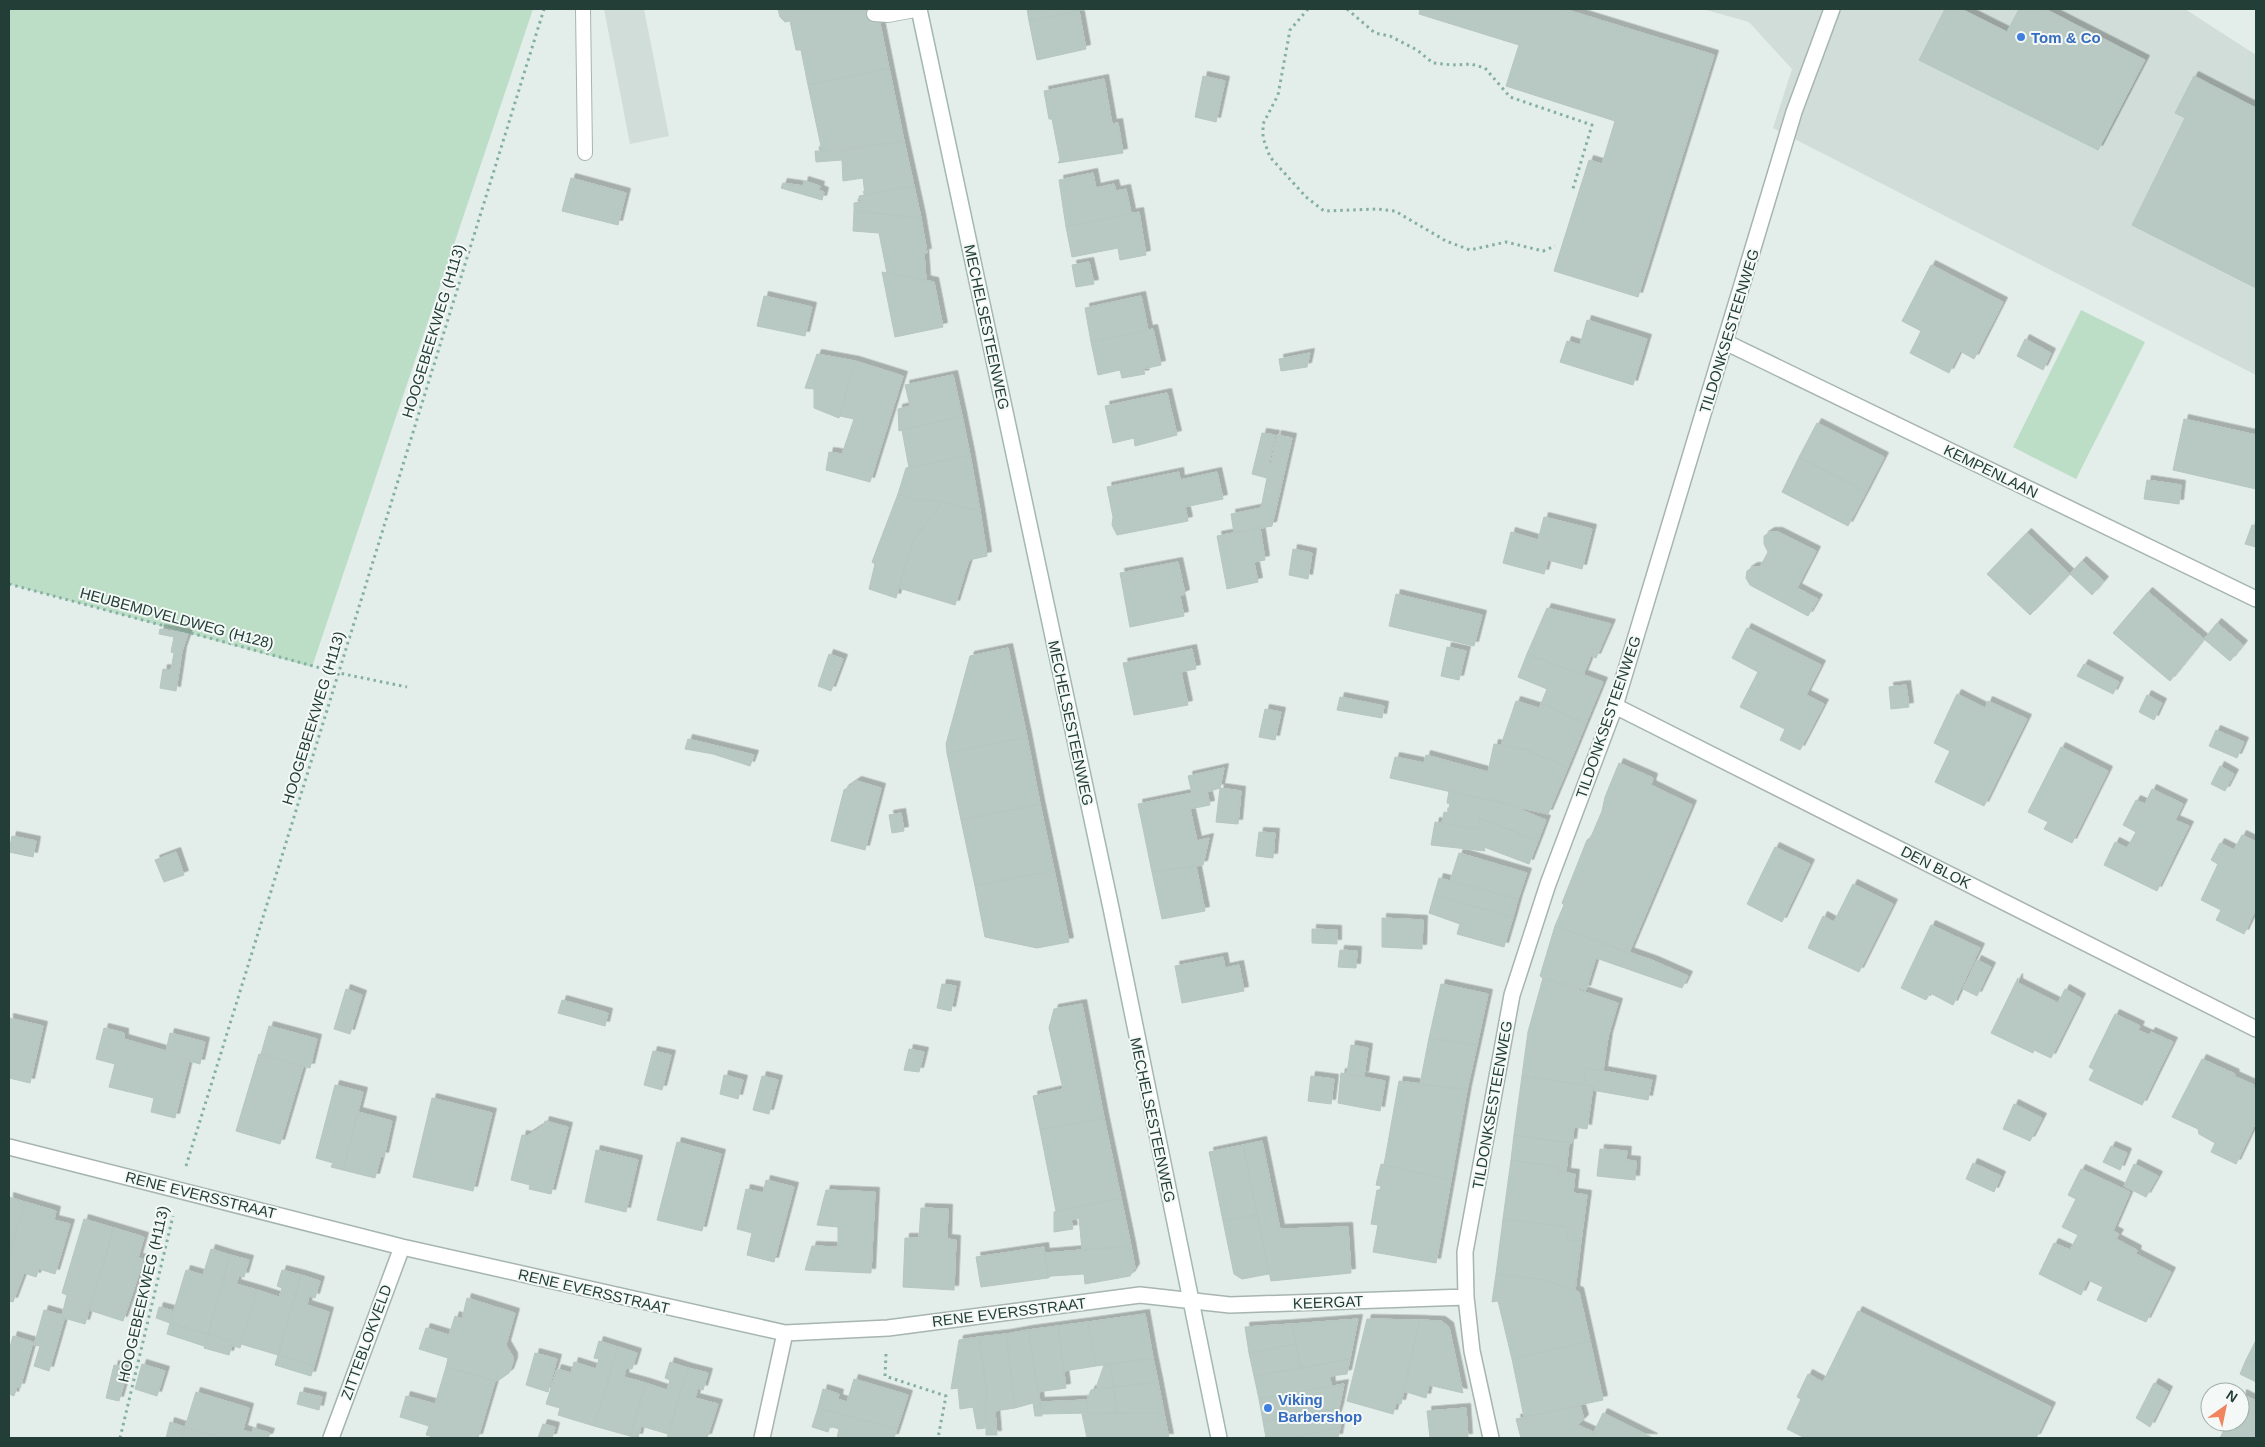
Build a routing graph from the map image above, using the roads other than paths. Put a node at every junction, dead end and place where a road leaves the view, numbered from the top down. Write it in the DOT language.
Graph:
graph roads {
  1 [pos="583,9"];
  2 [pos="920,9"];
  3 [pos="1832,9"];
  4 [pos="874,14"];
  5 [pos="585,153"];
  6 [pos="1725,342"];
  7 [pos="2256,599"];
  8 [pos="1615,706"];
  9 [pos="2256,1029"];
  10 [pos="9,1147"];
  11 [pos="402,1247"];
  12 [pos="1466,1297"];
  13 [pos="1190,1300"];
  14 [pos="785,1333"];
  15 [pos="331,1438"];
  16 [pos="762,1438"];
  17 [pos="1219,1438"];
  18 [pos="1491,1438"];
  1 -- 5 [label="lane"];
  2 -- 4 [label="lane"];
  2 -- 13 [label="street, MECHELSESTEENWEG"];
  3 -- 6 [label="street, TILDONKSESTEENWEG"];
  6 -- 7 [label="street, KEMPENLAAN"];
  6 -- 8 [label="street, TILDONKSESTEENWEG"];
  8 -- 9 [label="street, DEN BLOK"];
  8 -- 12 [label="street, TILDONKSESTEENWEG"];
  10 -- 11 [label="street, RENE EVERSSTRAAT"];
  11 -- 14 [label="street, RENE EVERSSTRAAT"];
  11 -- 15 [label="street, ZITTEBLOKVELD"];
  12 -- 13 [label="street, KEERGAT"];
  12 -- 18 [label="street, TILDONKSESTEENWEG"];
  13 -- 14 [label="street, RENE EVERSSTRAAT"];
  13 -- 17 [label="street, MECHELSESTEENWEG"];
  14 -- 16 [label="street"];
}
